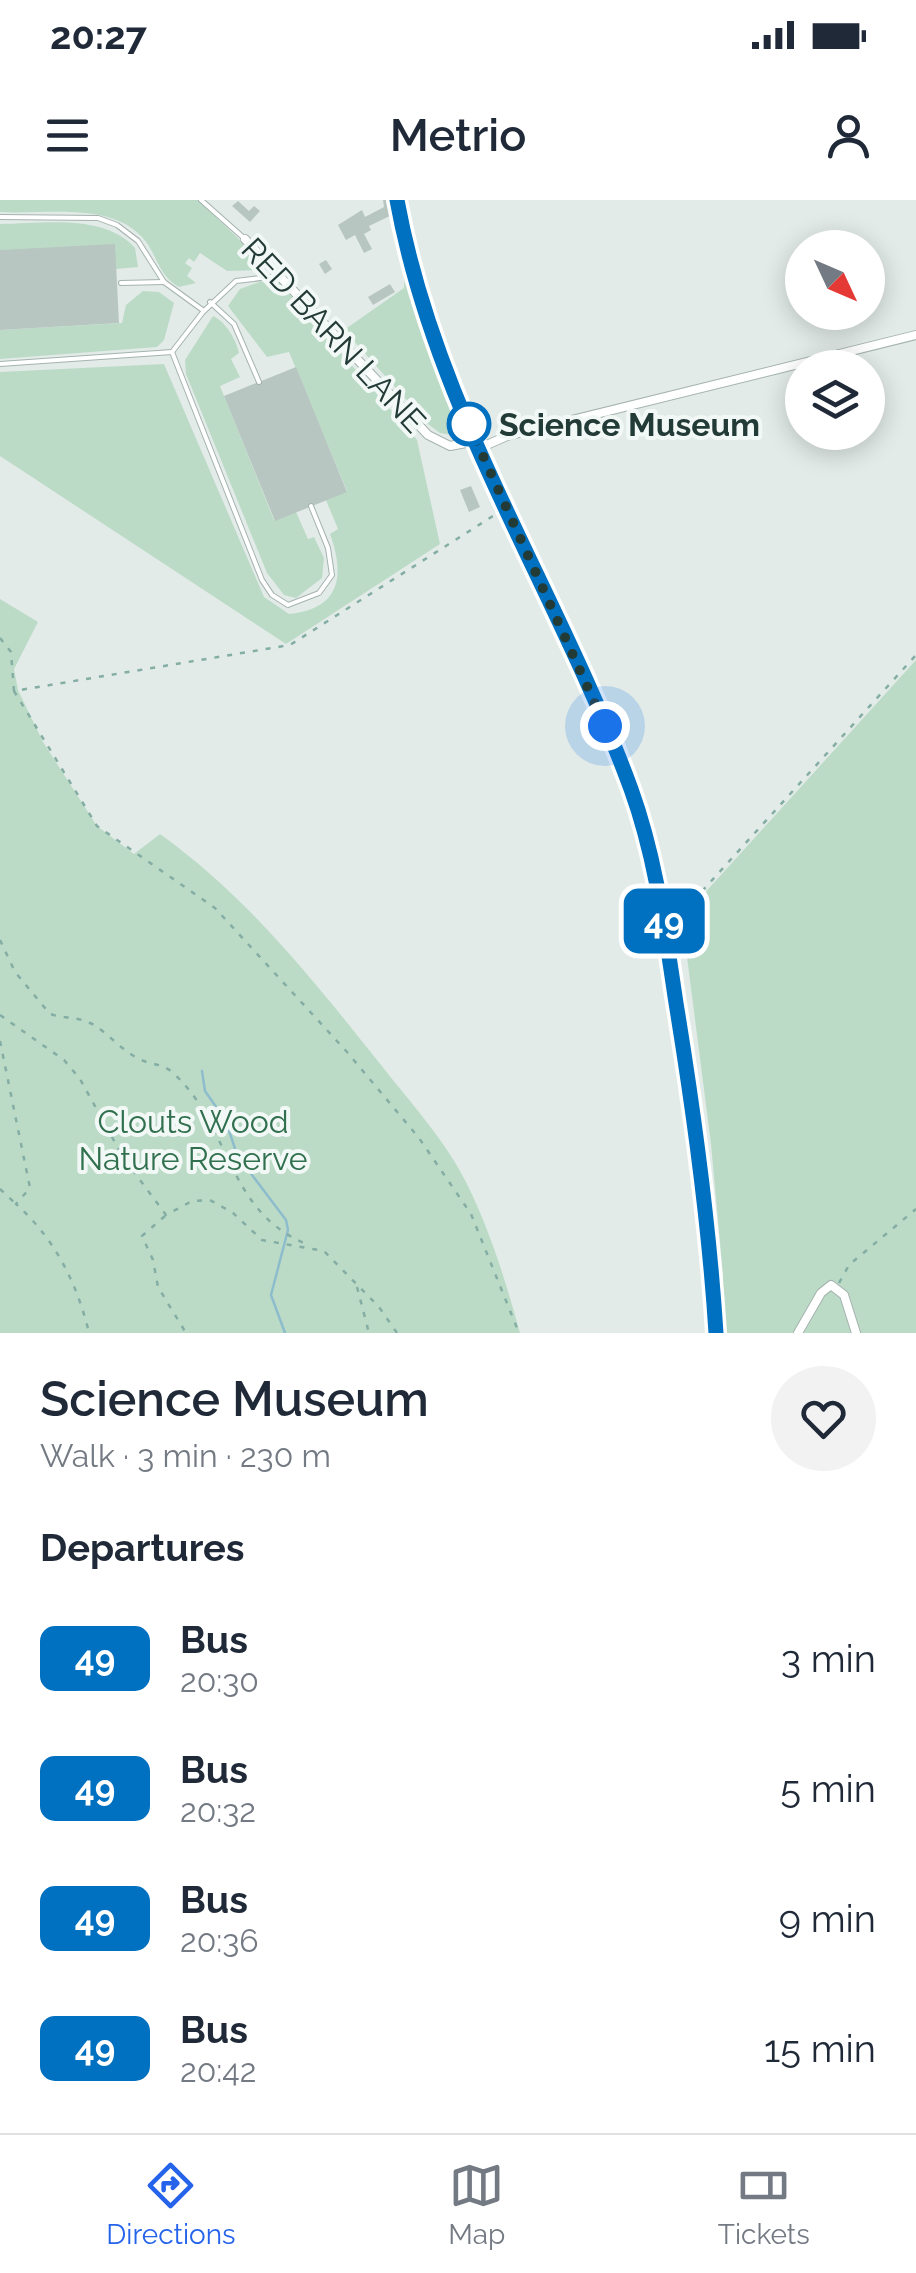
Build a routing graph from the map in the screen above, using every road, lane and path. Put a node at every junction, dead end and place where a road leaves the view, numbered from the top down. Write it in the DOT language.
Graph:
graph roads {
  1 [pos="201,200"];
  2 [pos="397,200"];
  3 [pos="0,217"];
  4 [pos="245,239"];
  5 [pos="283,276"];
  6 [pos="164,282"];
  7 [pos="121,283"];
  8 [pos="210,302"];
  9 [pos="204,311"];
  10 [pos="916,336"];
  11 [pos="172,352"];
  12 [pos="0,364"];
  13 [pos="259,382"];
  14 [pos="478,444"];
  15 [pos="311,506"];
  16 [pos="500,511"];
  17 [pos="0,638"];
  18 [pos="916,655"];
  19 [pos="14,691"];
  20 [pos="664,924"];
  21 [pos="0,940"];
  22 [pos="0,1014"];
  23 [pos="0,1041"];
  24 [pos="0,1189"];
  25 [pos="16,1204"];
  26 [pos="916,1209"];
  27 [pos="166,1215"];
  28 [pos="306,1244"];
  29 [pos="355,1284"];
  30 [pos="837,1287"];
  31 [pos="90,1333"];
  32 [pos="186,1333"];
  33 [pos="370,1333"];
  34 [pos="397,1333"];
  35 [pos="519,1333"];
  36 [pos="716,1333"];
  37 [pos="798,1333"];
  38 [pos="856,1333"];
  1 -- 4 [label="lane, RED BARN LANE"];
  2 -- 14 [label="main road"];
  3 -- 6 [label="lane"];
  4 -- 5 [label="street, RED BARN LANE"];
  5 -- 8 [label="lane"];
  5 -- 14 [label="street, RED BARN LANE"];
  6 -- 7 [label="lane"];
  6 -- 9 [label="lane"];
  8 -- 9 [label="lane"];
  8 -- 13 [label="lane"];
  9 -- 11 [label="lane"];
  10 -- 14 [label="street"];
  11 -- 12 [label="lane"];
  11 -- 15 [label="lane"];
  14 -- 20 [label="main road"];
  16 -- 19 [label="path"];
  17 -- 19 [label="path"];
  18 -- 20 [label="path"];
  19 -- 35 [label="path"];
  20 -- 36 [label="main road"];
  21 -- 28 [label="path"];
  22 -- 27 [label="path"];
  23 -- 25 [label="path"];
  24 -- 25 [label="path"];
  25 -- 31 [label="path"];
  26 -- 30 [label="path"];
  27 -- 28 [label="path"];
  27 -- 32 [label="path"];
  28 -- 29 [label="path"];
  29 -- 33 [label="path"];
  29 -- 34 [label="path"];
  30 -- 37 [label="street"];
  30 -- 38 [label="street"];
}
